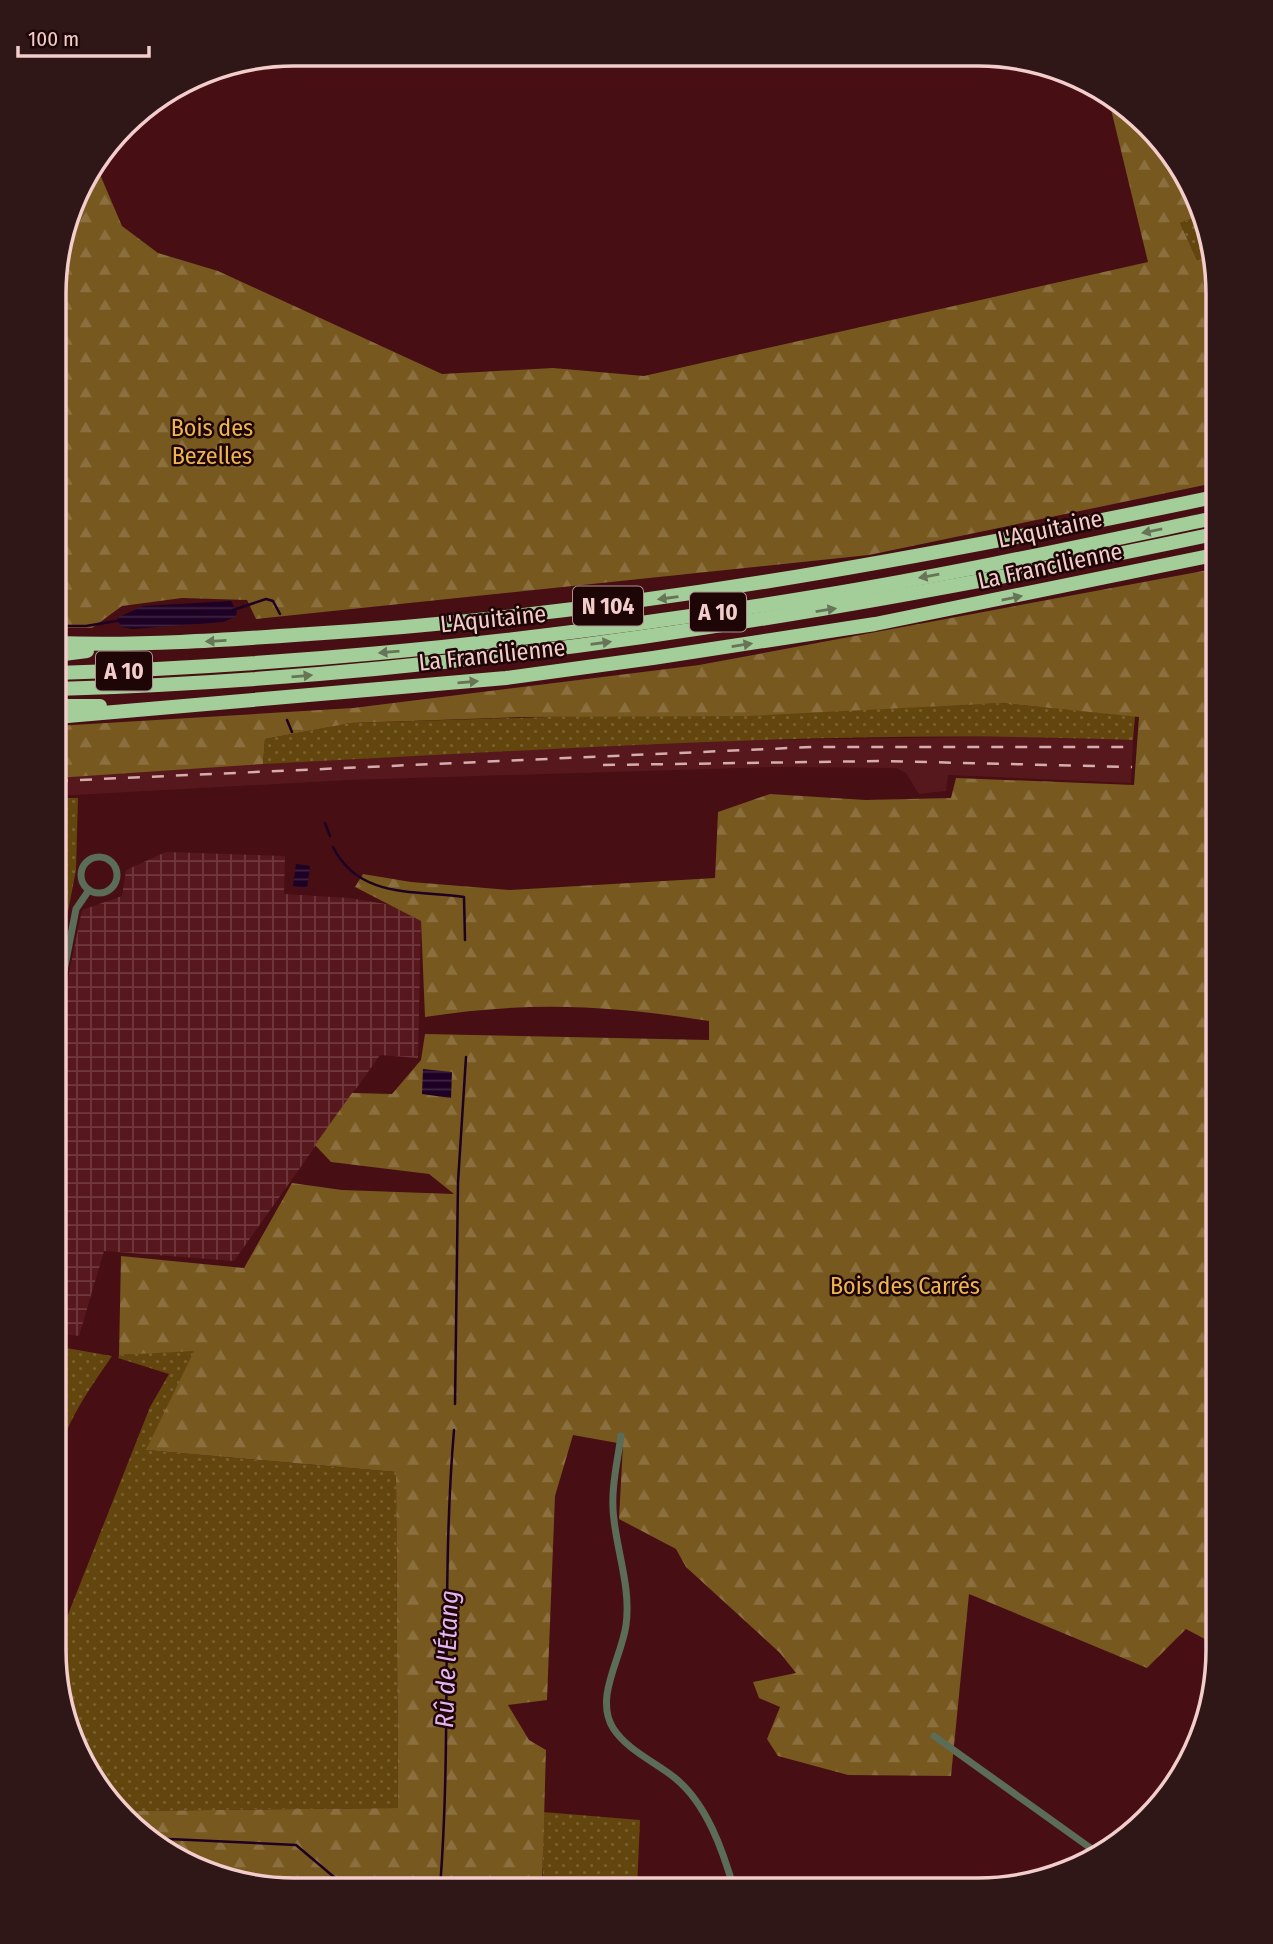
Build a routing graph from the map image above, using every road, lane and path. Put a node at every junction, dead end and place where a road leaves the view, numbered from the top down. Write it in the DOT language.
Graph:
graph roads {
  1 [pos="1206,499"];
  2 [pos="1206,520"];
  3 [pos="1206,536"];
  4 [pos="1206,557"];
  5 [pos="66,643"];
  6 [pos="133,646"];
  7 [pos="66,654"];
  8 [pos="66,672"];
  9 [pos="66,689"];
  10 [pos="66,706"];
  11 [pos="166,707"];
  12 [pos="66,716"];
  13 [pos="89,890"];
  14 [pos="66,960"];
  15 [pos="621,1436"];
  16 [pos="934,1736"];
  17 [pos="1090,1848"];
  18 [pos="730,1878"];
  1 -- 6 [label="highway, La Francilienne / N 104, one-way"];
  2 -- 8 [label="highway, L'Aquitaine / A 10, one-way"];
  9 -- 3 [label="highway, L'Aquitaine / A 10, one-way"];
  11 -- 4 [label="highway, La Francilienne / N 104, one-way"];
  5 -- 6 [label="highway, La Francilienne / N 104"];
  6 -- 7 [label="highway"];
  10 -- 11 [label="highway"];
  11 -- 12 [label="highway, La Francilienne / N 104"];
  13 -- 13 [label="street"];
  13 -- 14 [label="street"];
  15 -- 18 [label="street"];
  16 -- 17 [label="street"];
}
